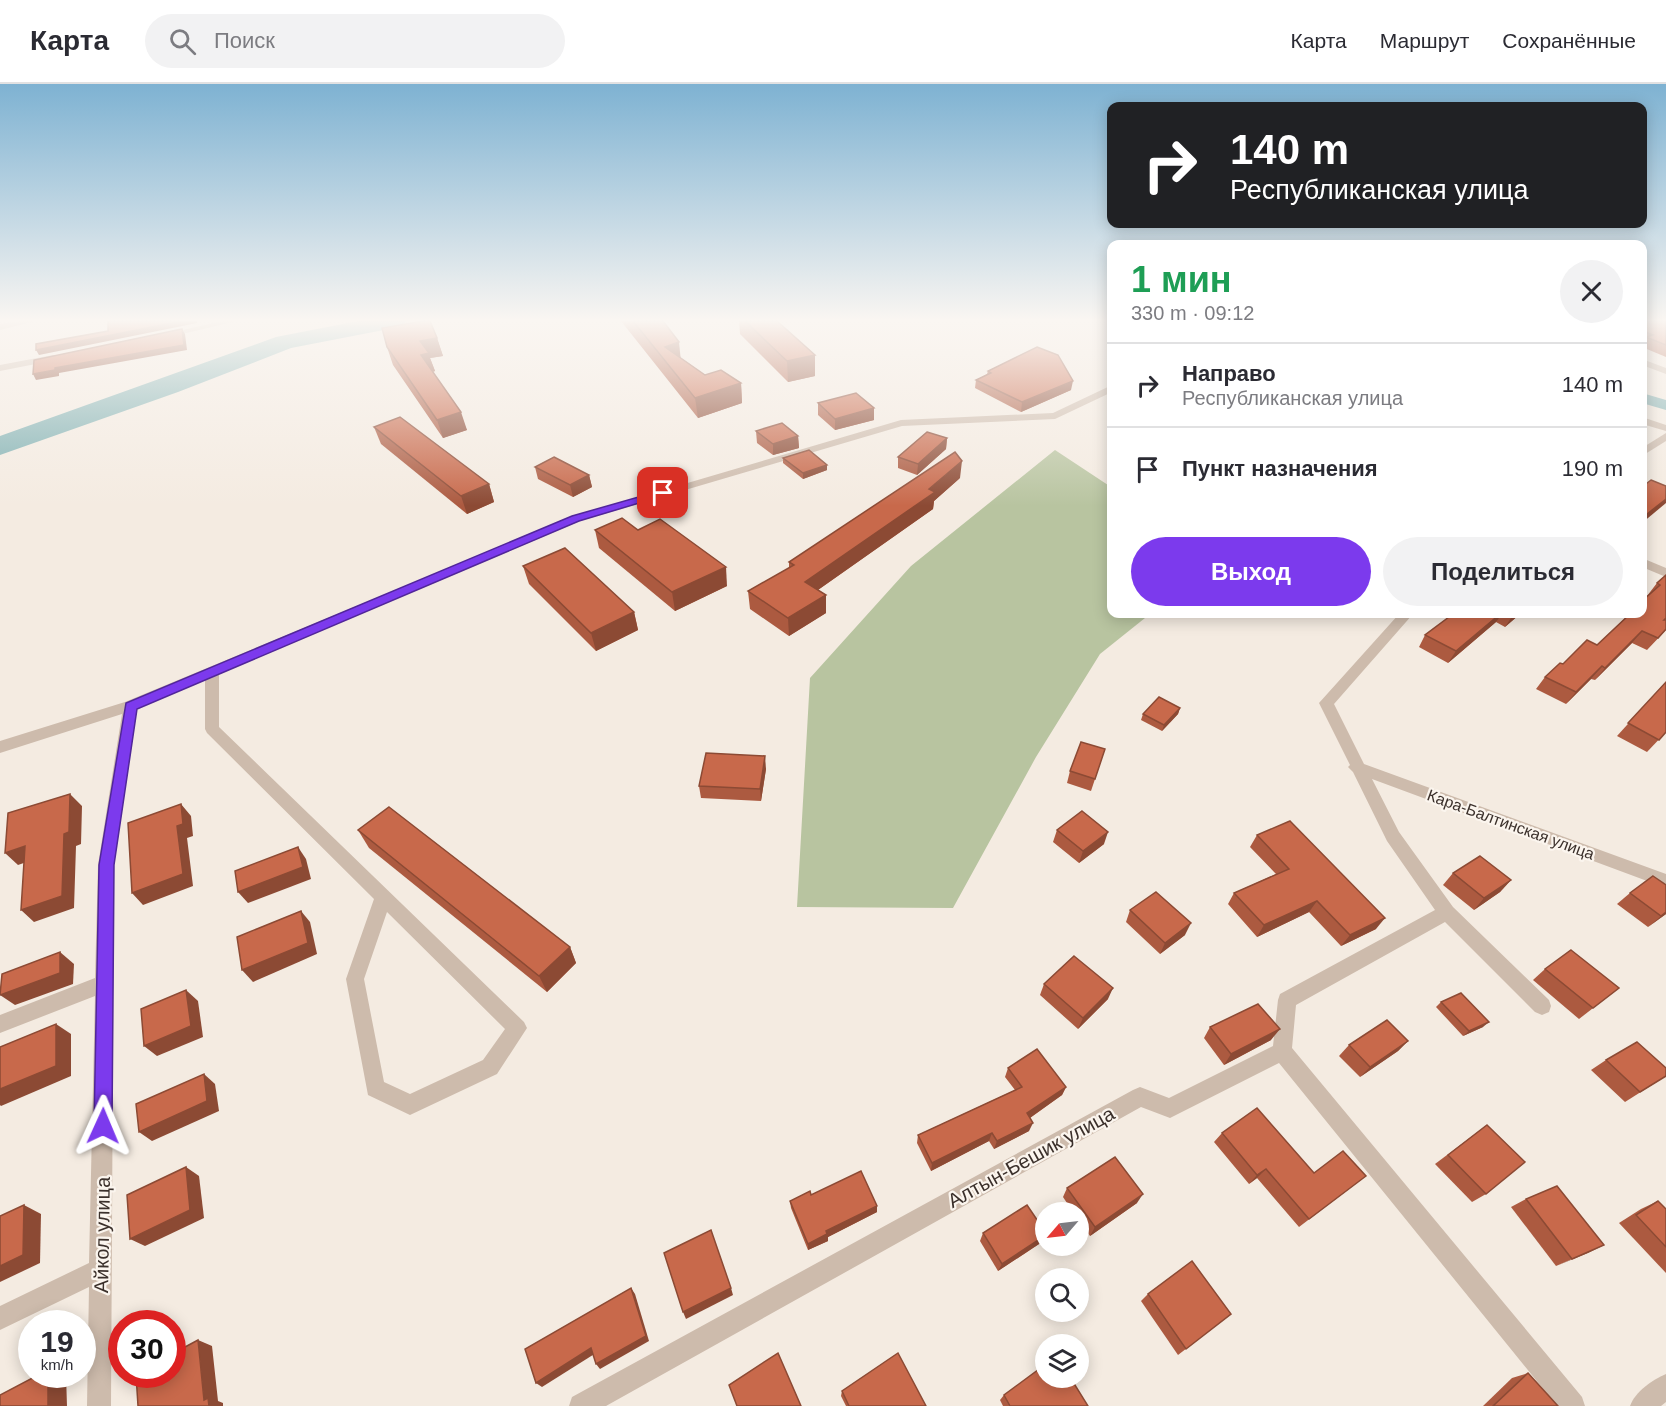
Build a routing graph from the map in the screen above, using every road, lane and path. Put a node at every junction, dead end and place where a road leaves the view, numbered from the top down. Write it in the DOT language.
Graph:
graph roads {
  1 [pos="1107,390"];
  2 [pos="1647,422"];
  3 [pos="1666,428"];
  4 [pos="1666,436"];
  5 [pos="1647,449"];
  6 [pos="1647,564"];
  7 [pos="1666,573"];
  8 [pos="1402,618"];
  9 [pos="212,672"];
  10 [pos="130,706"];
  11 [pos="0,747"];
  12 [pos="1356,767"];
  13 [pos="1666,881"];
  14 [pos="383,897"];
  15 [pos="1447,912"];
  16 [pos="105,983"];
  17 [pos="1542,1006"];
  18 [pos="0,1024"];
  19 [pos="1281,1051"];
  20 [pos="101,1269"];
  21 [pos="0,1318"];
  22 [pos="1666,1386"];
  23 [pos="99,1406"];
  24 [pos="580,1406"];
  25 [pos="1574,1406"];
  26 [pos="1642,1406"];
  1 -- 9 [label="street"];
  2 -- 3 [label="street"];
  4 -- 5 [label="street"];
  6 -- 7 [label="street"];
  8 -- 12 [label="street"];
  9 -- 10 [label="street"];
  9 -- 14 [label="street"];
  10 -- 11 [label="street"];
  10 -- 16 [label="street, Айкол улица"];
  12 -- 13 [label="street, Кара-Балтинская улица"];
  12 -- 15 [label="street"];
  14 -- 14 [label="street"];
  15 -- 17 [label="street"];
  15 -- 19 [label="street"];
  16 -- 18 [label="street"];
  16 -- 20 [label="street, Айкол улица"];
  19 -- 24 [label="street, Алтын-Бешик улица"];
  19 -- 25 [label="street"];
  20 -- 21 [label="street"];
  20 -- 23 [label="street, Айкол улица"];
  22 -- 26 [label="street"];
}
